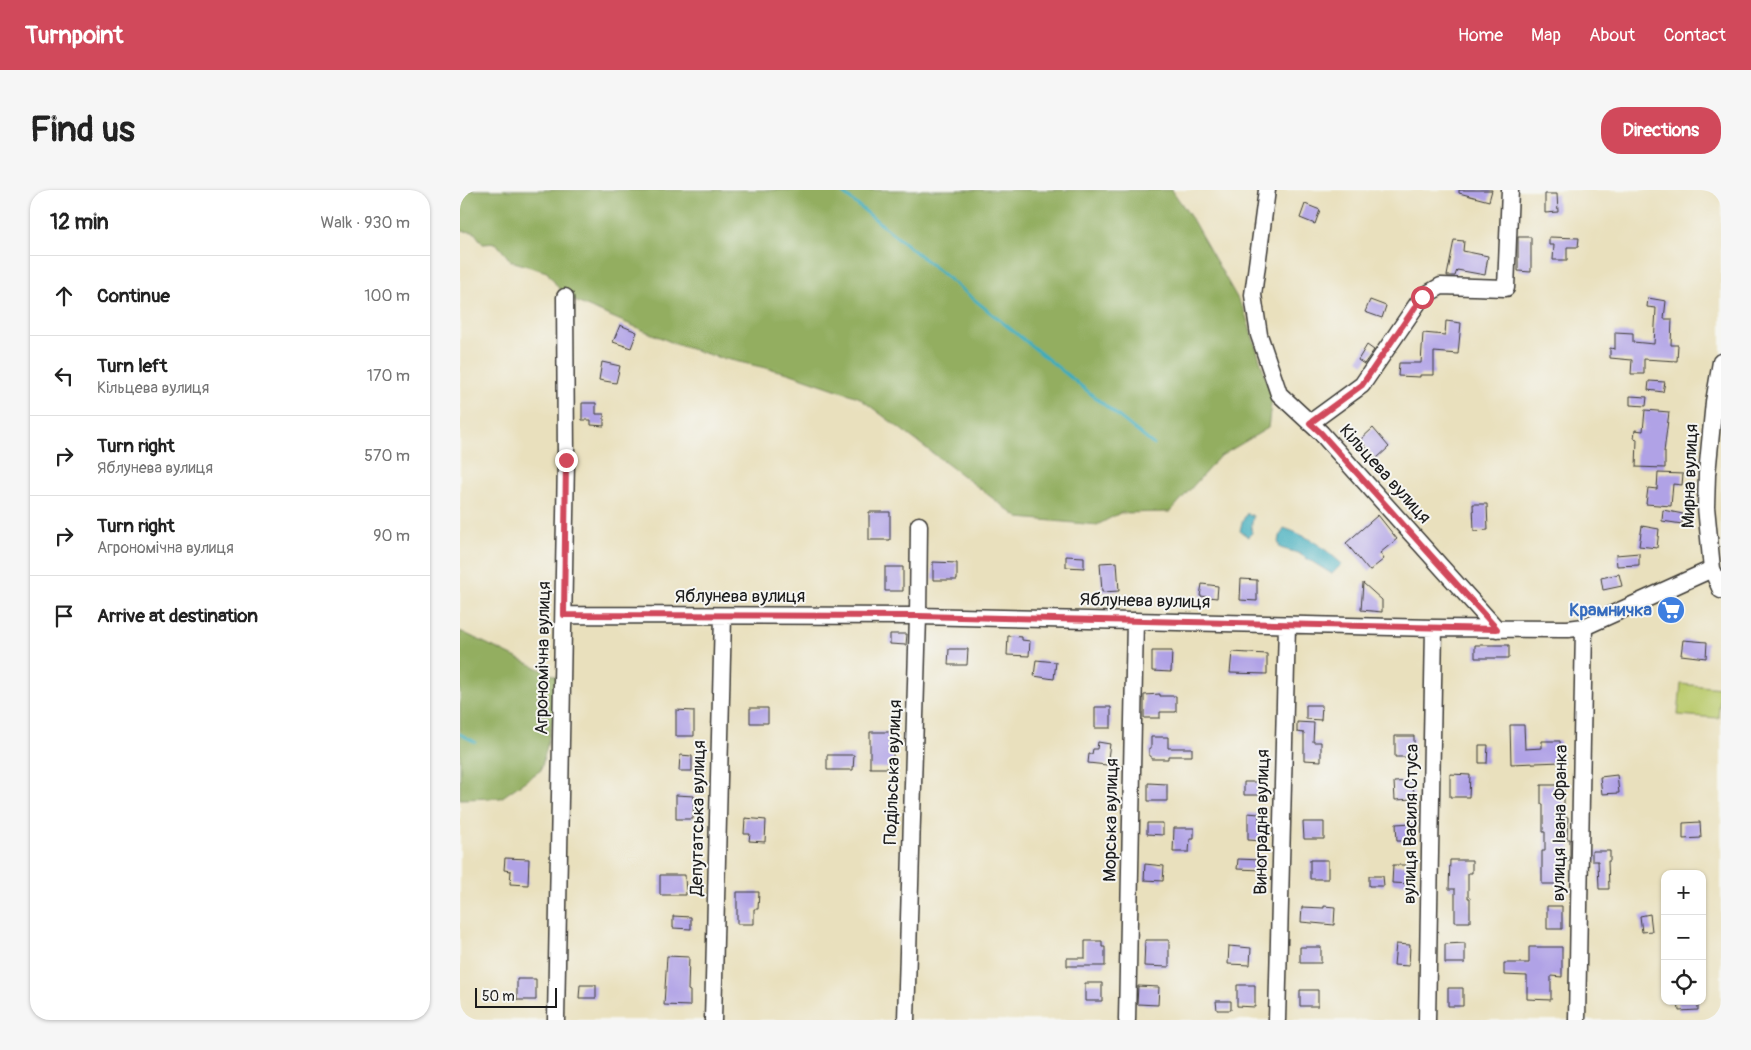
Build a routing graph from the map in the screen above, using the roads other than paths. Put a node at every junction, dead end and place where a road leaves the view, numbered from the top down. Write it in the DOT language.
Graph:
graph roads {
  1 [pos="1267,190"];
  2 [pos="1510,190"];
  3 [pos="565,297"];
  4 [pos="1721,362"];
  5 [pos="1310,423"];
  6 [pos="919,525"];
  7 [pos="1714,536"];
  8 [pos="1712,569"];
  9 [pos="1721,590"];
  10 [pos="564,615"];
  11 [pos="723,616"];
  12 [pos="918,616"];
  13 [pos="1135,621"];
  14 [pos="1287,625"];
  15 [pos="1584,627"];
  16 [pos="1434,628"];
  17 [pos="1497,629"];
  18 [pos="556,1020"];
  19 [pos="713,1020"];
  20 [pos="906,1020"];
  21 [pos="1127,1020"];
  22 [pos="1277,1020"];
  23 [pos="1427,1020"];
  24 [pos="1577,1020"];
  1 -- 5 [label="street, Кільцева вулиця"];
  2 -- 5 [label="street"];
  3 -- 10 [label="street, Агрономічна вулиця"];
  4 -- 7 [label="street, Мирна вулиця"];
  5 -- 17 [label="street, Кільцева вулиця"];
  6 -- 12 [label="street, Подільська вулиця"];
  7 -- 8 [label="street, Мирна вулиця"];
  8 -- 9 [label="street, Мирна вулиця"];
  8 -- 15 [label="street, Яблунева вулиця"];
  10 -- 11 [label="street, Яблунева вулиця"];
  10 -- 18 [label="street, Агрономічна вулиця"];
  11 -- 12 [label="street, Яблунева вулиця"];
  11 -- 19 [label="street, Депутатська вулиця"];
  12 -- 13 [label="street, Яблунева вулиця"];
  12 -- 20 [label="street, Подільська вулиця"];
  13 -- 14 [label="street, Яблунева вулиця"];
  13 -- 21 [label="street, Морська вулиця"];
  14 -- 16 [label="street, Яблунева вулиця"];
  14 -- 22 [label="street, Виноградна вулиця"];
  15 -- 17 [label="street, Яблунева вулиця"];
  15 -- 24 [label="street, вулиця Івана Франка"];
  16 -- 17 [label="street, Яблунева вулиця"];
  16 -- 23 [label="street, вулиця Василя Стуса"];
}
